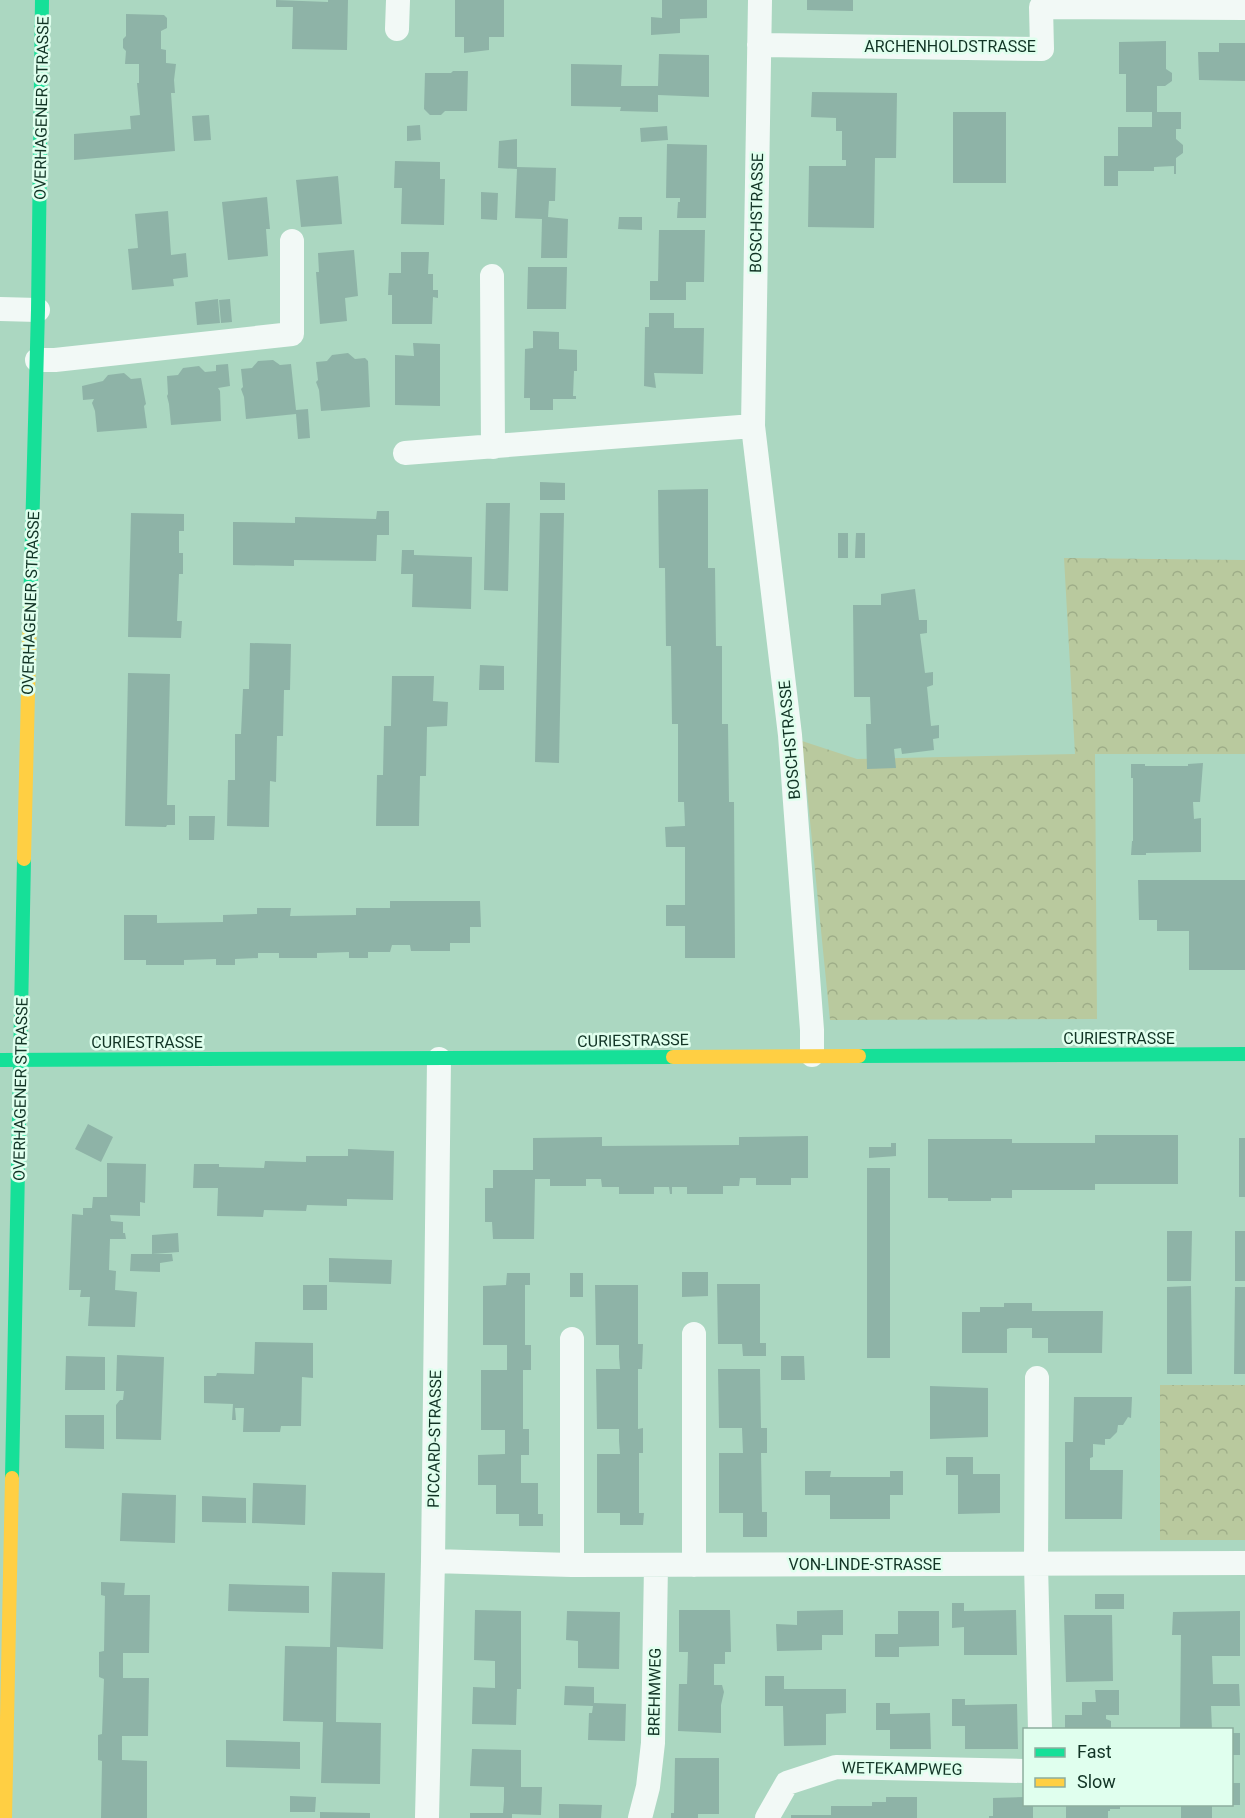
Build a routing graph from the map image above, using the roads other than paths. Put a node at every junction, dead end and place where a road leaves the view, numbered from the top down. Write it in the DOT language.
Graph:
graph roads {
  1 [pos="42,0"];
  2 [pos="398,0"];
  3 [pos="760,0"];
  4 [pos="1245,8"];
  5 [pos="397,29"];
  6 [pos="759,45"];
  7 [pos="292,242"];
  8 [pos="492,276"];
  9 [pos="0,309"];
  10 [pos="38,310"];
  11 [pos="37,360"];
  12 [pos="753,426"];
  13 [pos="493,447"];
  14 [pos="405,453"];
  15 [pos="1245,1053"];
  16 [pos="812,1055"];
  17 [pos="439,1059"];
  18 [pos="0,1060"];
  19 [pos="20,1060"];
  20 [pos="694,1334"];
  21 [pos="572,1339"];
  22 [pos="1037,1378"];
  23 [pos="433,1561"];
  24 [pos="1245,1563"];
  25 [pos="1036,1564"];
  26 [pos="572,1565"];
  27 [pos="656,1565"];
  28 [pos="694,1565"];
  29 [pos="1041,1728"];
  30 [pos="1023,1771"];
  31 [pos="5,1818"];
  32 [pos="427,1818"];
  33 [pos="640,1818"];
  34 [pos="767,1818"];
  1 -- 10 [label="main road, OVERHAGENER STRASSE"];
  2 -- 5 [label="street"];
  3 -- 6 [label="street, BOSCHSTRASSE"];
  4 -- 6 [label="street, ARCHENHOLDSTRASSE"];
  6 -- 12 [label="street, BOSCHSTRASSE"];
  7 -- 11 [label="street"];
  8 -- 13 [label="street"];
  9 -- 10 [label="street"];
  10 -- 11 [label="main road, OVERHAGENER STRASSE"];
  11 -- 19 [label="main road, OVERHAGENER STRASSE"];
  12 -- 13 [label="street"];
  12 -- 16 [label="street, BOSCHSTRASSE"];
  13 -- 14 [label="street"];
  15 -- 16 [label="main road, CURIESTRASSE"];
  16 -- 17 [label="main road, CURIESTRASSE"];
  17 -- 19 [label="main road, CURIESTRASSE"];
  17 -- 23 [label="street, PICCARD-STRASSE"];
  18 -- 19 [label="main road, CURIESTRASSE"];
  19 -- 31 [label="main road, OVERHAGENER STRASSE"];
  20 -- 28 [label="street"];
  21 -- 26 [label="street"];
  22 -- 25 [label="street"];
  23 -- 26 [label="street, VON-LINDE-STRASSE"];
  23 -- 32 [label="street, PICCARD-STRASSE"];
  24 -- 25 [label="street, VON-LINDE-STRASSE"];
  25 -- 28 [label="street, VON-LINDE-STRASSE"];
  25 -- 29 [label="street"];
  26 -- 27 [label="street, VON-LINDE-STRASSE"];
  27 -- 28 [label="street, VON-LINDE-STRASSE"];
  27 -- 33 [label="street, BREHMWEG"];
  30 -- 34 [label="street, WETEKAMPWEG"];
}
